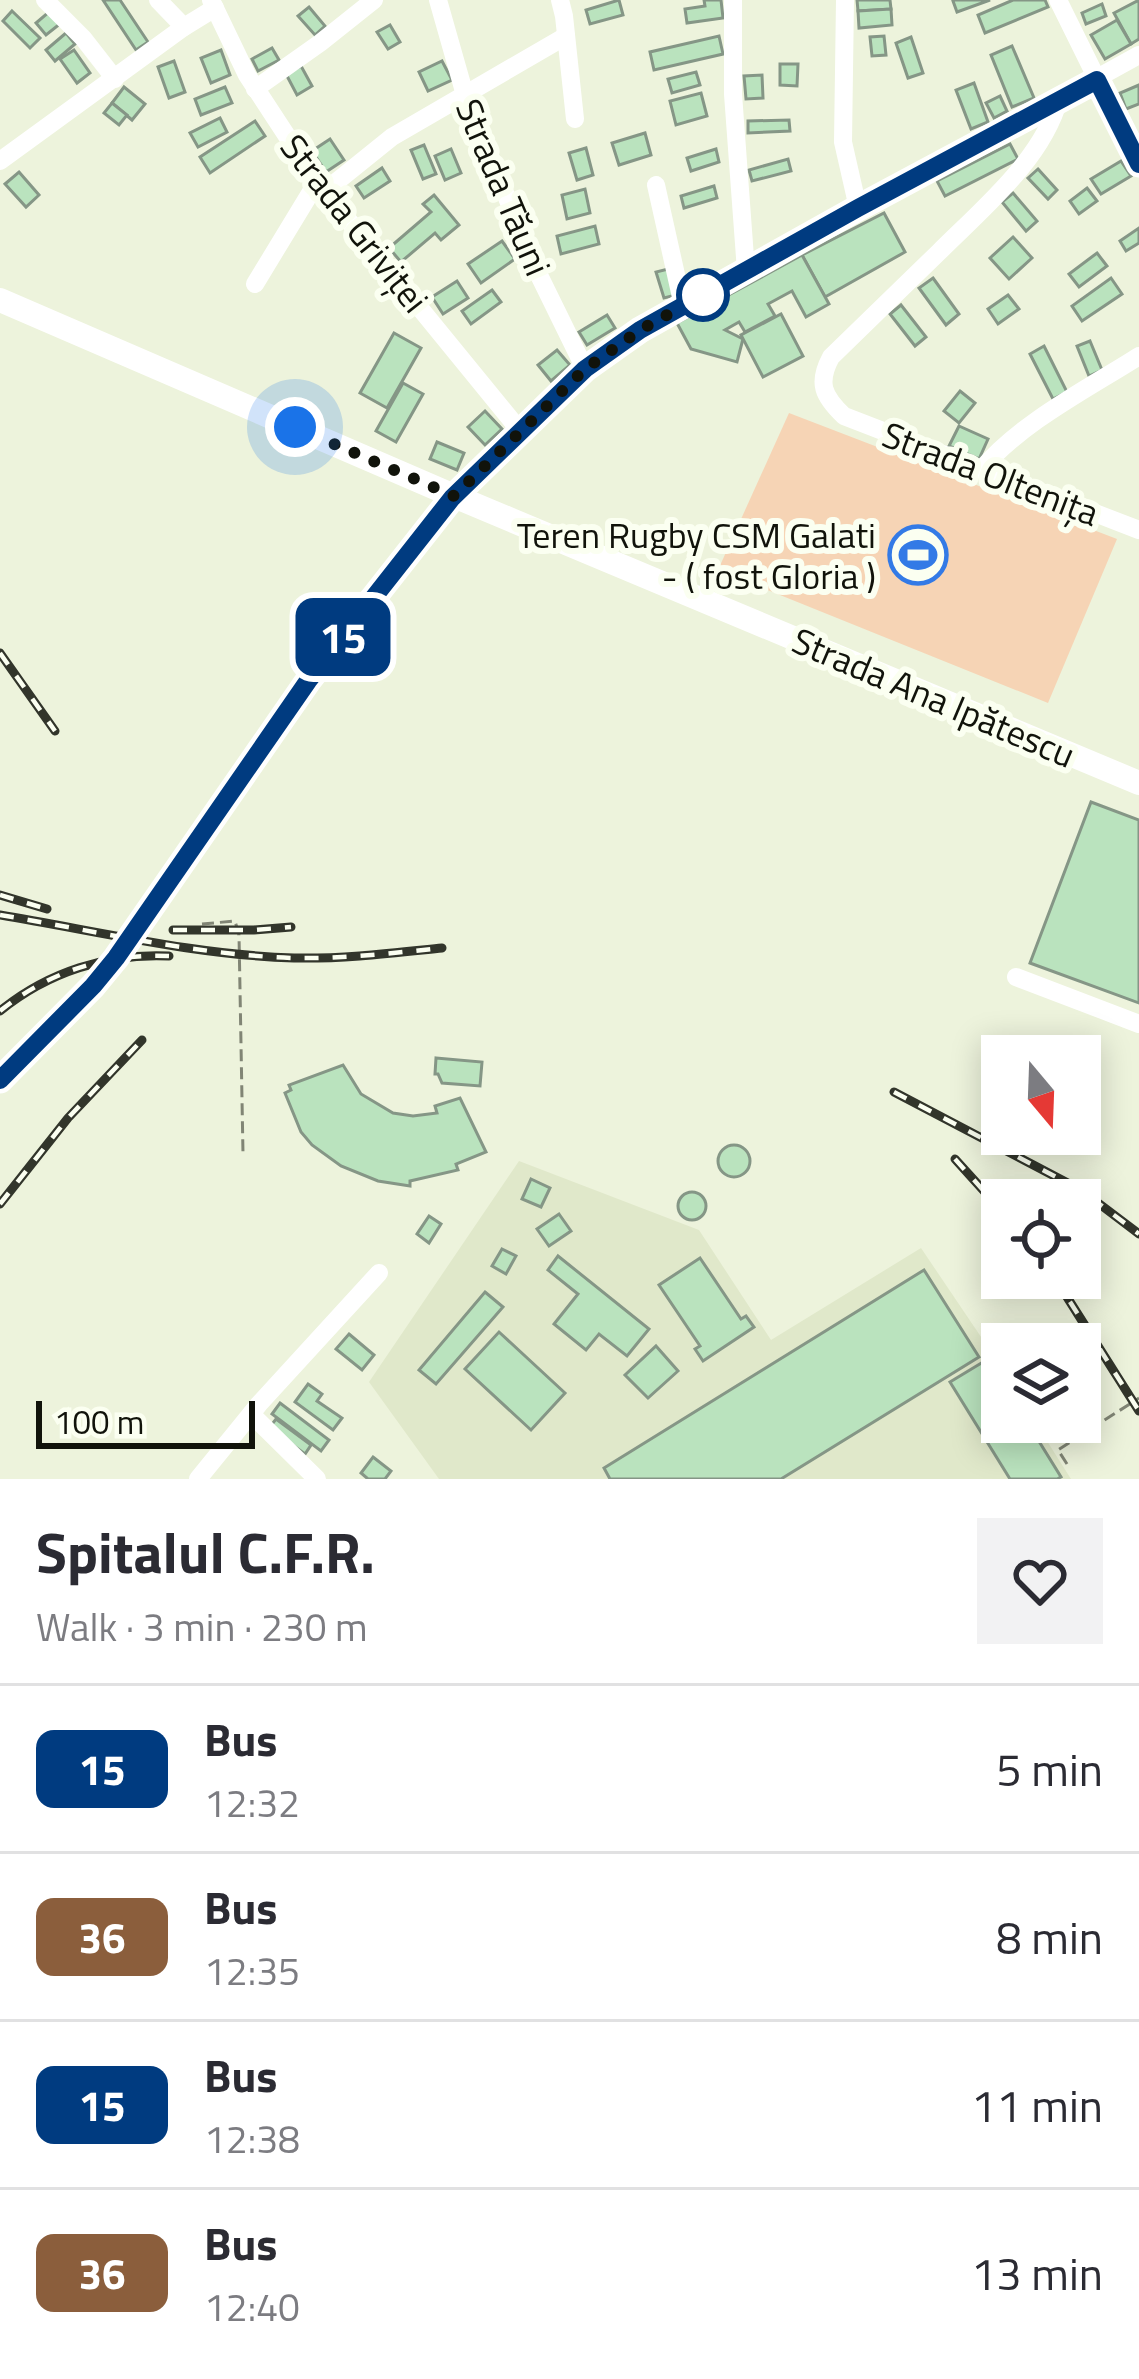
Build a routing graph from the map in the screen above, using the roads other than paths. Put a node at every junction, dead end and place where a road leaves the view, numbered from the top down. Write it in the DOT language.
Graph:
graph roads {
  1 [pos="45,0"];
  2 [pos="158,0"];
  3 [pos="374,0"];
  4 [pos="438,0"];
  5 [pos="560,0"];
  6 [pos="733,0"];
  7 [pos="845,0"];
  8 [pos="1058,0"];
  9 [pos="213,4"];
  10 [pos="184,27"];
  11 [pos="566,36"];
  12 [pos="1139,55"];
  13 [pos="115,79"];
  14 [pos="1097,80"];
  15 [pos="255,89"];
  16 [pos="465,95"];
  17 [pos="1059,99"];
  18 [pos="575,119"];
  19 [pos="0,161"];
  20 [pos="1139,164"];
  21 [pos="656,185"];
  22 [pos="321,186"];
  23 [pos="858,208"];
  24 [pos="746,271"];
  25 [pos="255,284"];
  26 [pos="0,300"];
  27 [pos="683,306"];
  28 [pos="1139,356"];
  29 [pos="585,369"];
  30 [pos="520,432"];
  31 [pos="981,470"];
  32 [pos="454,496"];
  33 [pos="1139,530"];
  34 [pos="1139,783"];
  35 [pos="1016,977"];
  36 [pos="1139,1024"];
  37 [pos="0,1081"];
  38 [pos="379,1273"];
  39 [pos="251,1414"];
  40 [pos="198,1479"];
  41 [pos="317,1479"];
  1 -- 13 [label="street"];
  2 -- 10 [label="street"];
  3 -- 15 [label="street"];
  4 -- 16 [label="street, Strada Tăuni"];
  5 -- 11 [label="street"];
  6 -- 24 [label="street"];
  7 -- 23 [label="street"];
  8 -- 14 [label="street"];
  9 -- 10 [label="street"];
  9 -- 15 [label="street, Strada Griviței"];
  10 -- 13 [label="street"];
  11 -- 16 [label="street"];
  11 -- 18 [label="street"];
  12 -- 14 [label="street"];
  13 -- 19 [label="street"];
  14 -- 17 [label="street"];
  14 -- 20 [label="street"];
  15 -- 22 [label="street, Strada Griviței"];
  16 -- 22 [label="street"];
  16 -- 29 [label="street, Strada Tăuni"];
  17 -- 23 [label="street"];
  17 -- 31 [label="street, Strada Oltenița"];
  21 -- 27 [label="street"];
  22 -- 25 [label="street"];
  22 -- 30 [label="street, Strada Griviței"];
  23 -- 24 [label="street"];
  24 -- 27 [label="street"];
  26 -- 32 [label="main road, Strada Ana Ipătescu"];
  27 -- 29 [label="street"];
  28 -- 31 [label="street"];
  29 -- 30 [label="street"];
  30 -- 32 [label="street"];
  31 -- 33 [label="street, Strada Oltenița"];
  32 -- 34 [label="main road, Strada Ana Ipătescu"];
  32 -- 37 [label="street"];
  35 -- 36 [label="street"];
  38 -- 39 [label="street"];
  39 -- 40 [label="street"];
  39 -- 41 [label="street"];
}
